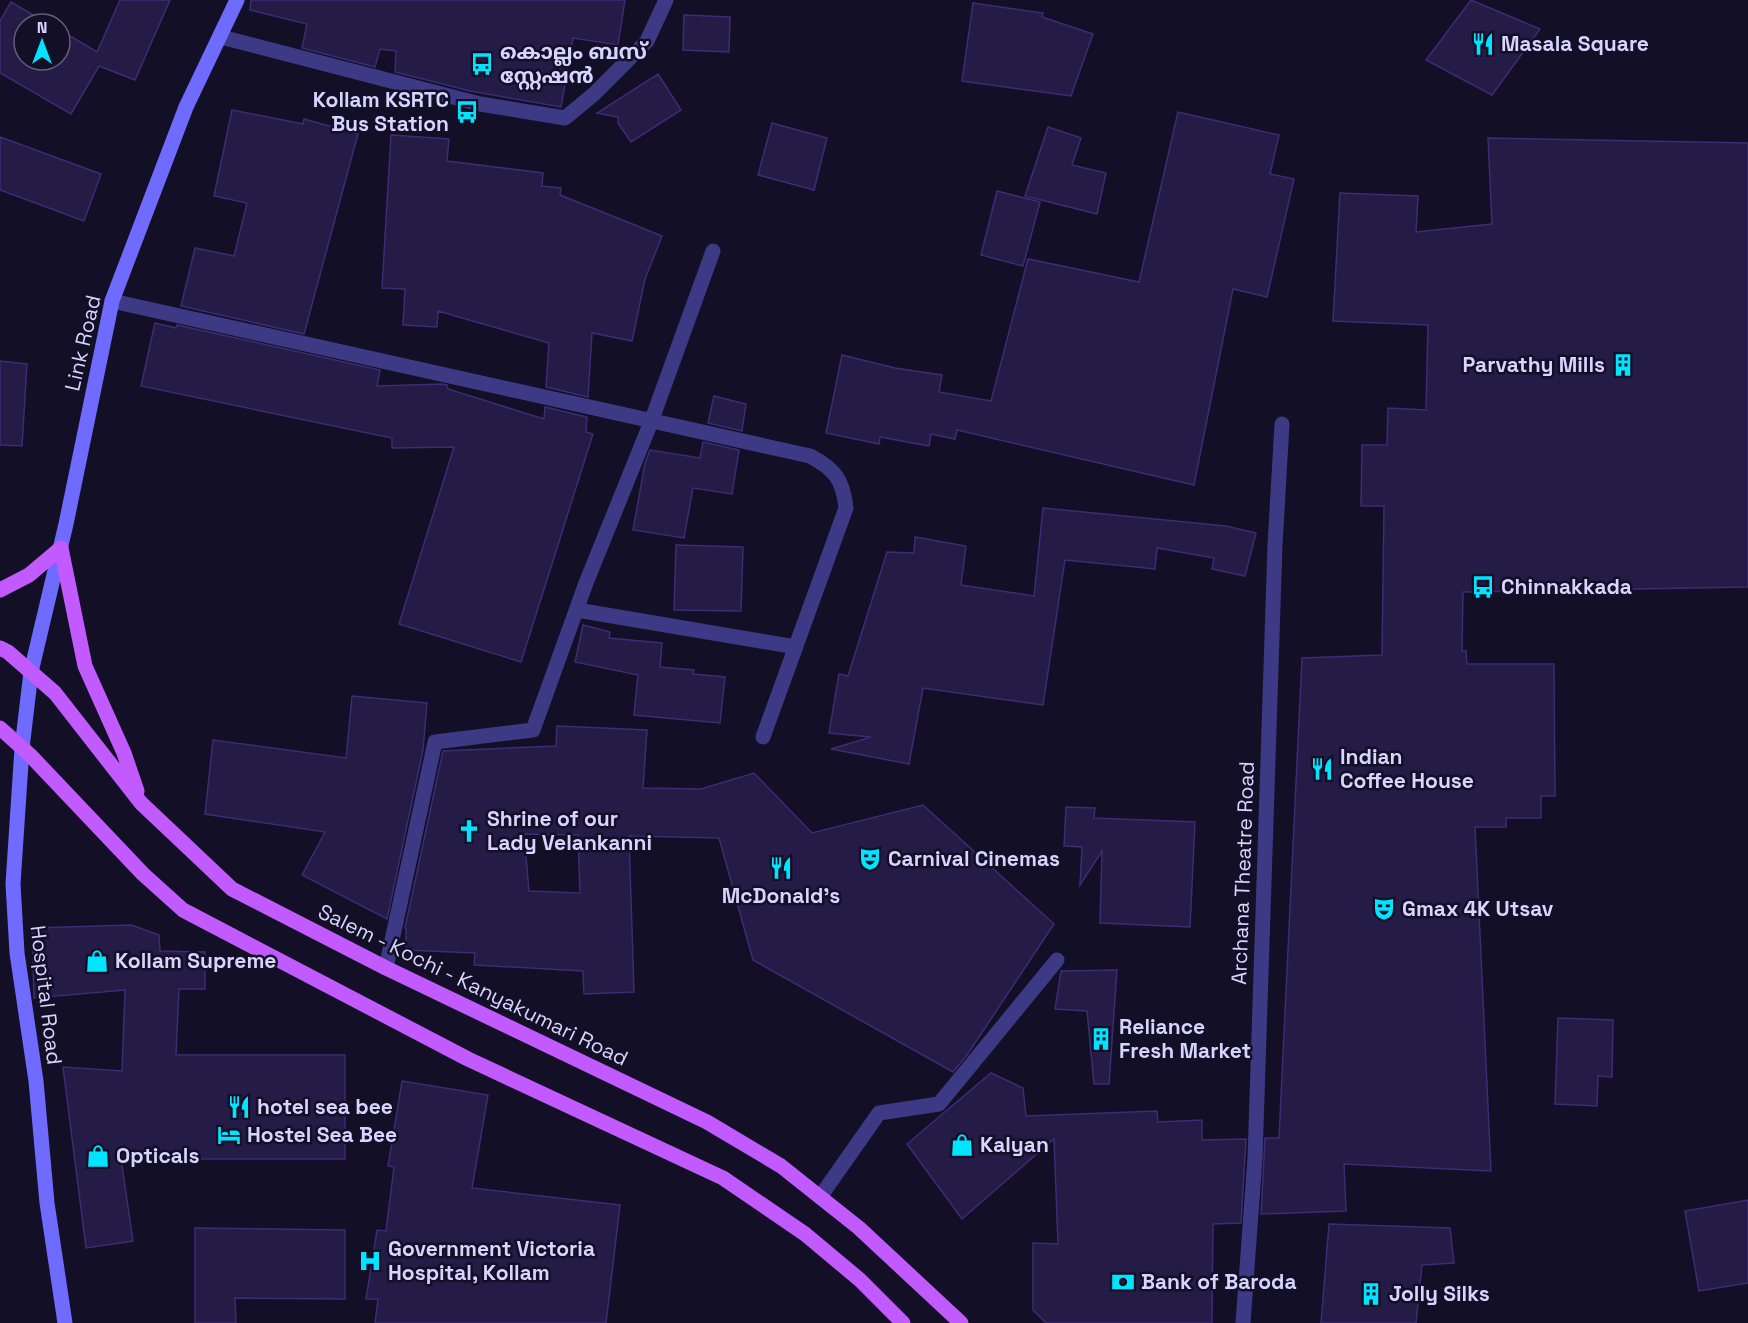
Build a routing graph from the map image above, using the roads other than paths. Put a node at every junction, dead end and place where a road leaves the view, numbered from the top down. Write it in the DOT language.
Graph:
graph roads {
  1 [pos="237,0"];
  2 [pos="666,0"];
  3 [pos="221,37"];
  4 [pos="713,251"];
  5 [pos="112,301"];
  6 [pos="651,422"];
  7 [pos="1282,424"];
  8 [pos="61,548"];
  9 [pos="0,590"];
  10 [pos="577,610"];
  11 [pos="796,647"];
  12 [pos="0,648"];
  13 [pos="31,672"];
  14 [pos="0,728"];
  15 [pos="763,737"];
  16 [pos="22,748"];
  17 [pos="141,802"];
  18 [pos="1057,960"];
  19 [pos="386,968"];
  20 [pos="820,1197"];
  21 [pos="65,1323"];
  22 [pos="903,1323"];
  23 [pos="961,1323"];
  24 [pos="1243,1323"];
  1 -- 3 [label="main road, Link Road"];
  2 -- 3 [label="street"];
  3 -- 5 [label="main road, Link Road"];
  4 -- 6 [label="street"];
  5 -- 6 [label="street"];
  5 -- 8 [label="main road, Link Road"];
  6 -- 10 [label="street"];
  6 -- 11 [label="street"];
  7 -- 24 [label="street, Archana Theatre Road"];
  8 -- 9 [label="main road"];
  8 -- 13 [label="main road, Link Road"];
  8 -- 17 [label="main road"];
  10 -- 11 [label="street"];
  10 -- 19 [label="street"];
  11 -- 15 [label="street"];
  12 -- 13 [label="main road, Salem - Kochi - Kanyakumari Road"];
  13 -- 16 [label="main road, Hospital Road"];
  13 -- 17 [label="main road, Salem - Kochi - Kanyakumari Road"];
  14 -- 16 [label="main road"];
  16 -- 21 [label="main road, Hospital Road"];
  16 -- 22 [label="main road"];
  17 -- 19 [label="main road, Salem - Kochi - Kanyakumari Road"];
  18 -- 20 [label="street"];
  19 -- 20 [label="main road, Salem - Kochi - Kanyakumari Road"];
  20 -- 23 [label="main road, Salem - Kochi - Kanyakumari Road"];
}
